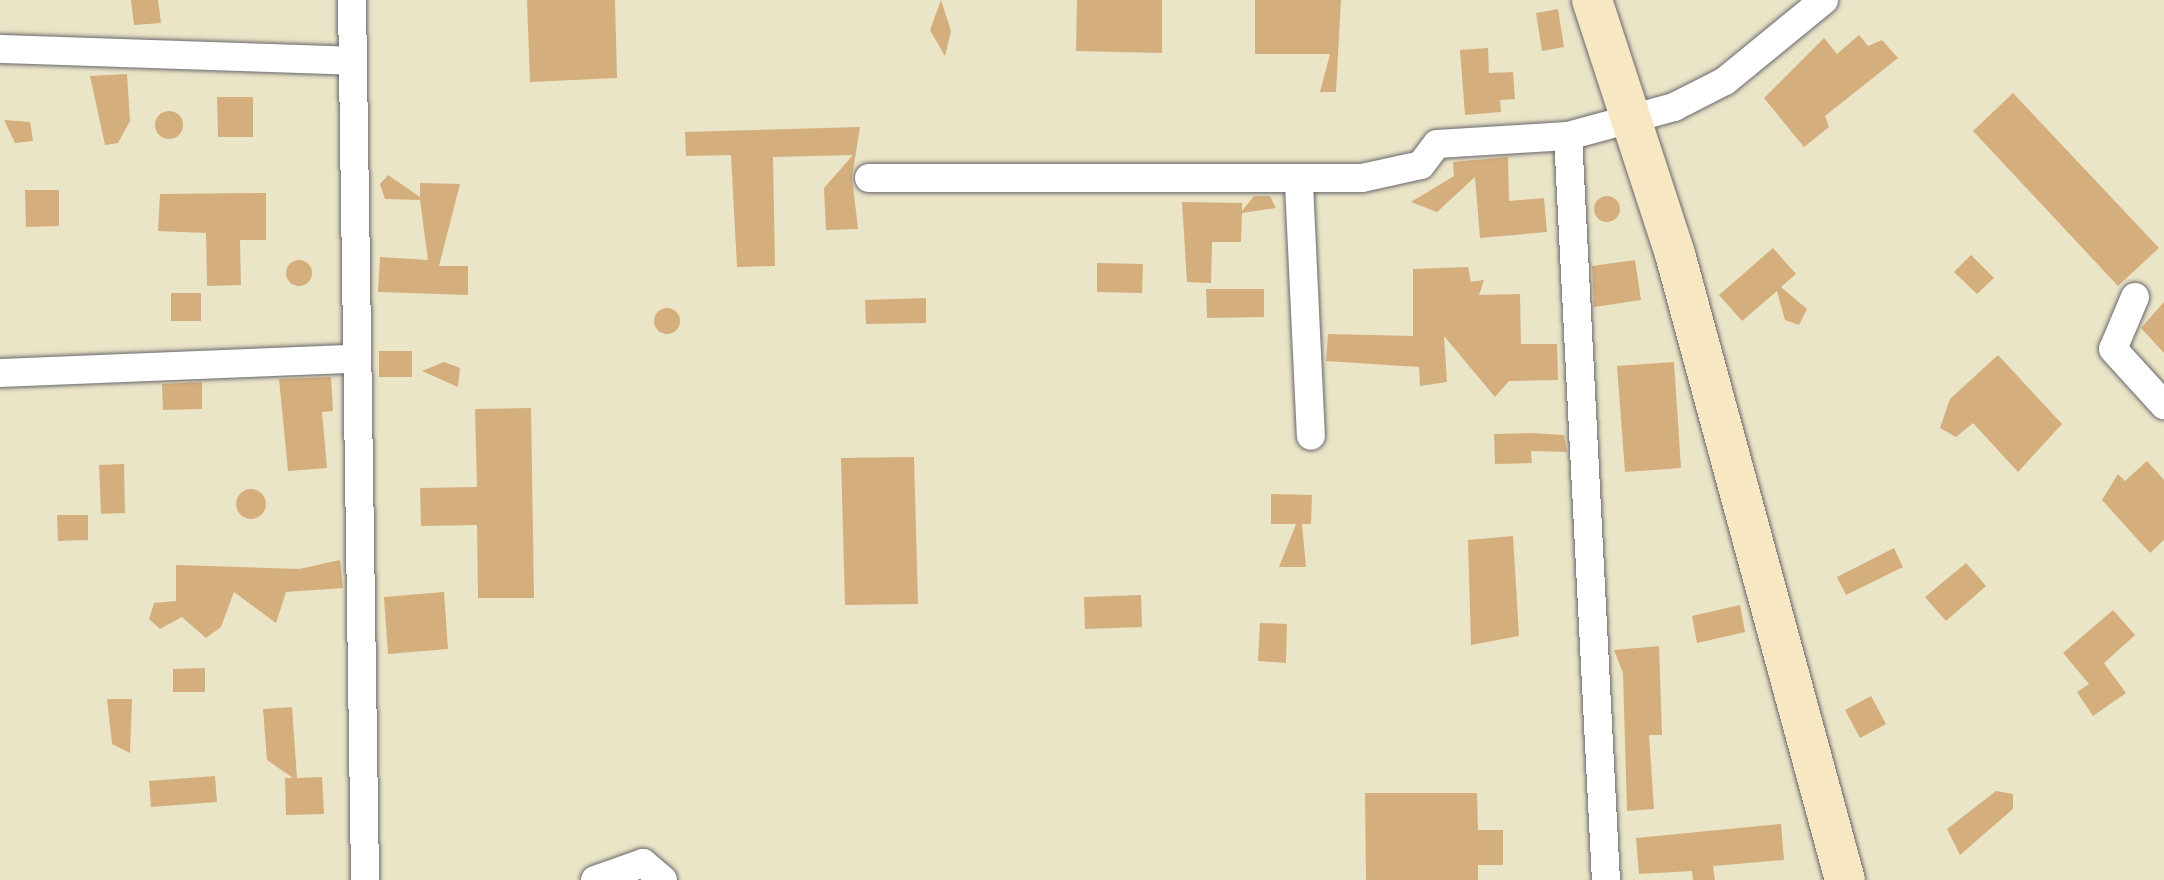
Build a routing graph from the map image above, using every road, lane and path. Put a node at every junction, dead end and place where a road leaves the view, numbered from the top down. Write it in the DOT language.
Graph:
graph roads {
  1 [pos="352,0"];
  2 [pos="1592,0"];
  3 [pos="1824,0"];
  4 [pos="0,49"];
  5 [pos="352,61"];
  6 [pos="1628,120"];
  7 [pos="1568,136"];
  8 [pos="869,178"];
  9 [pos="1299,184"];
  10 [pos="2135,297"];
  11 [pos="352,359"];
  12 [pos="0,372"];
  13 [pos="2164,405"];
  14 [pos="1310,436"];
  15 [pos="365,880"];
  16 [pos="595,880"];
  17 [pos="663,880"];
  18 [pos="1606,880"];
  19 [pos="1846,880"];
  1 -- 5 [label="street"];
  2 -- 6 [label="street"];
  3 -- 6 [label="street"];
  4 -- 5 [label="street"];
  5 -- 11 [label="street"];
  6 -- 7 [label="street"];
  6 -- 19 [label="street"];
  7 -- 9 [label="street"];
  7 -- 18 [label="street"];
  8 -- 9 [label="street"];
  9 -- 14 [label="street"];
  10 -- 13 [label="street"];
  11 -- 12 [label="street"];
  11 -- 15 [label="street"];
  16 -- 17 [label="street"];
}
